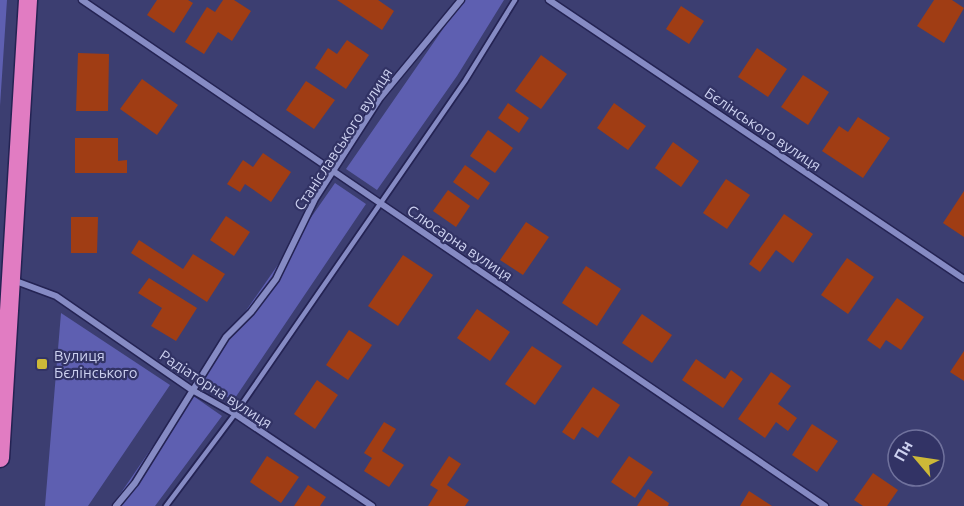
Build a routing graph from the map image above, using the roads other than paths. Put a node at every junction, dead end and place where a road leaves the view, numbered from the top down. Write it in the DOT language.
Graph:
graph roads {
  1 [pos="28,0"];
  2 [pos="82,0"];
  3 [pos="460,0"];
  4 [pos="515,0"];
  5 [pos="549,0"];
  6 [pos="333,171"];
  7 [pos="379,202"];
  8 [pos="964,279"];
  9 [pos="12,280"];
  10 [pos="192,390"];
  11 [pos="235,414"];
  12 [pos="0,458"];
  13 [pos="820,505"];
  14 [pos="116,506"];
  15 [pos="166,506"];
  16 [pos="372,506"];
  1 -- 9 [label="highway"];
  2 -- 6 [label="street, Слюсарна вулиця"];
  3 -- 6 [label="street, Станіславського вулиця"];
  4 -- 7 [label="lane"];
  5 -- 8 [label="street, Бєлінського вулиця"];
  6 -- 7 [label="street, Слюсарна вулиця"];
  6 -- 10 [label="street, Станіславського вулиця"];
  7 -- 11 [label="lane"];
  7 -- 13 [label="street, Слюсарна вулиця"];
  9 -- 10 [label="street, Радіаторна вулиця"];
  9 -- 12 [label="highway"];
  10 -- 11 [label="street, Радіаторна вулиця"];
  10 -- 14 [label="street, Станіславського вулиця"];
  11 -- 15 [label="lane"];
  11 -- 16 [label="street, Радіаторна вулиця"];
}
